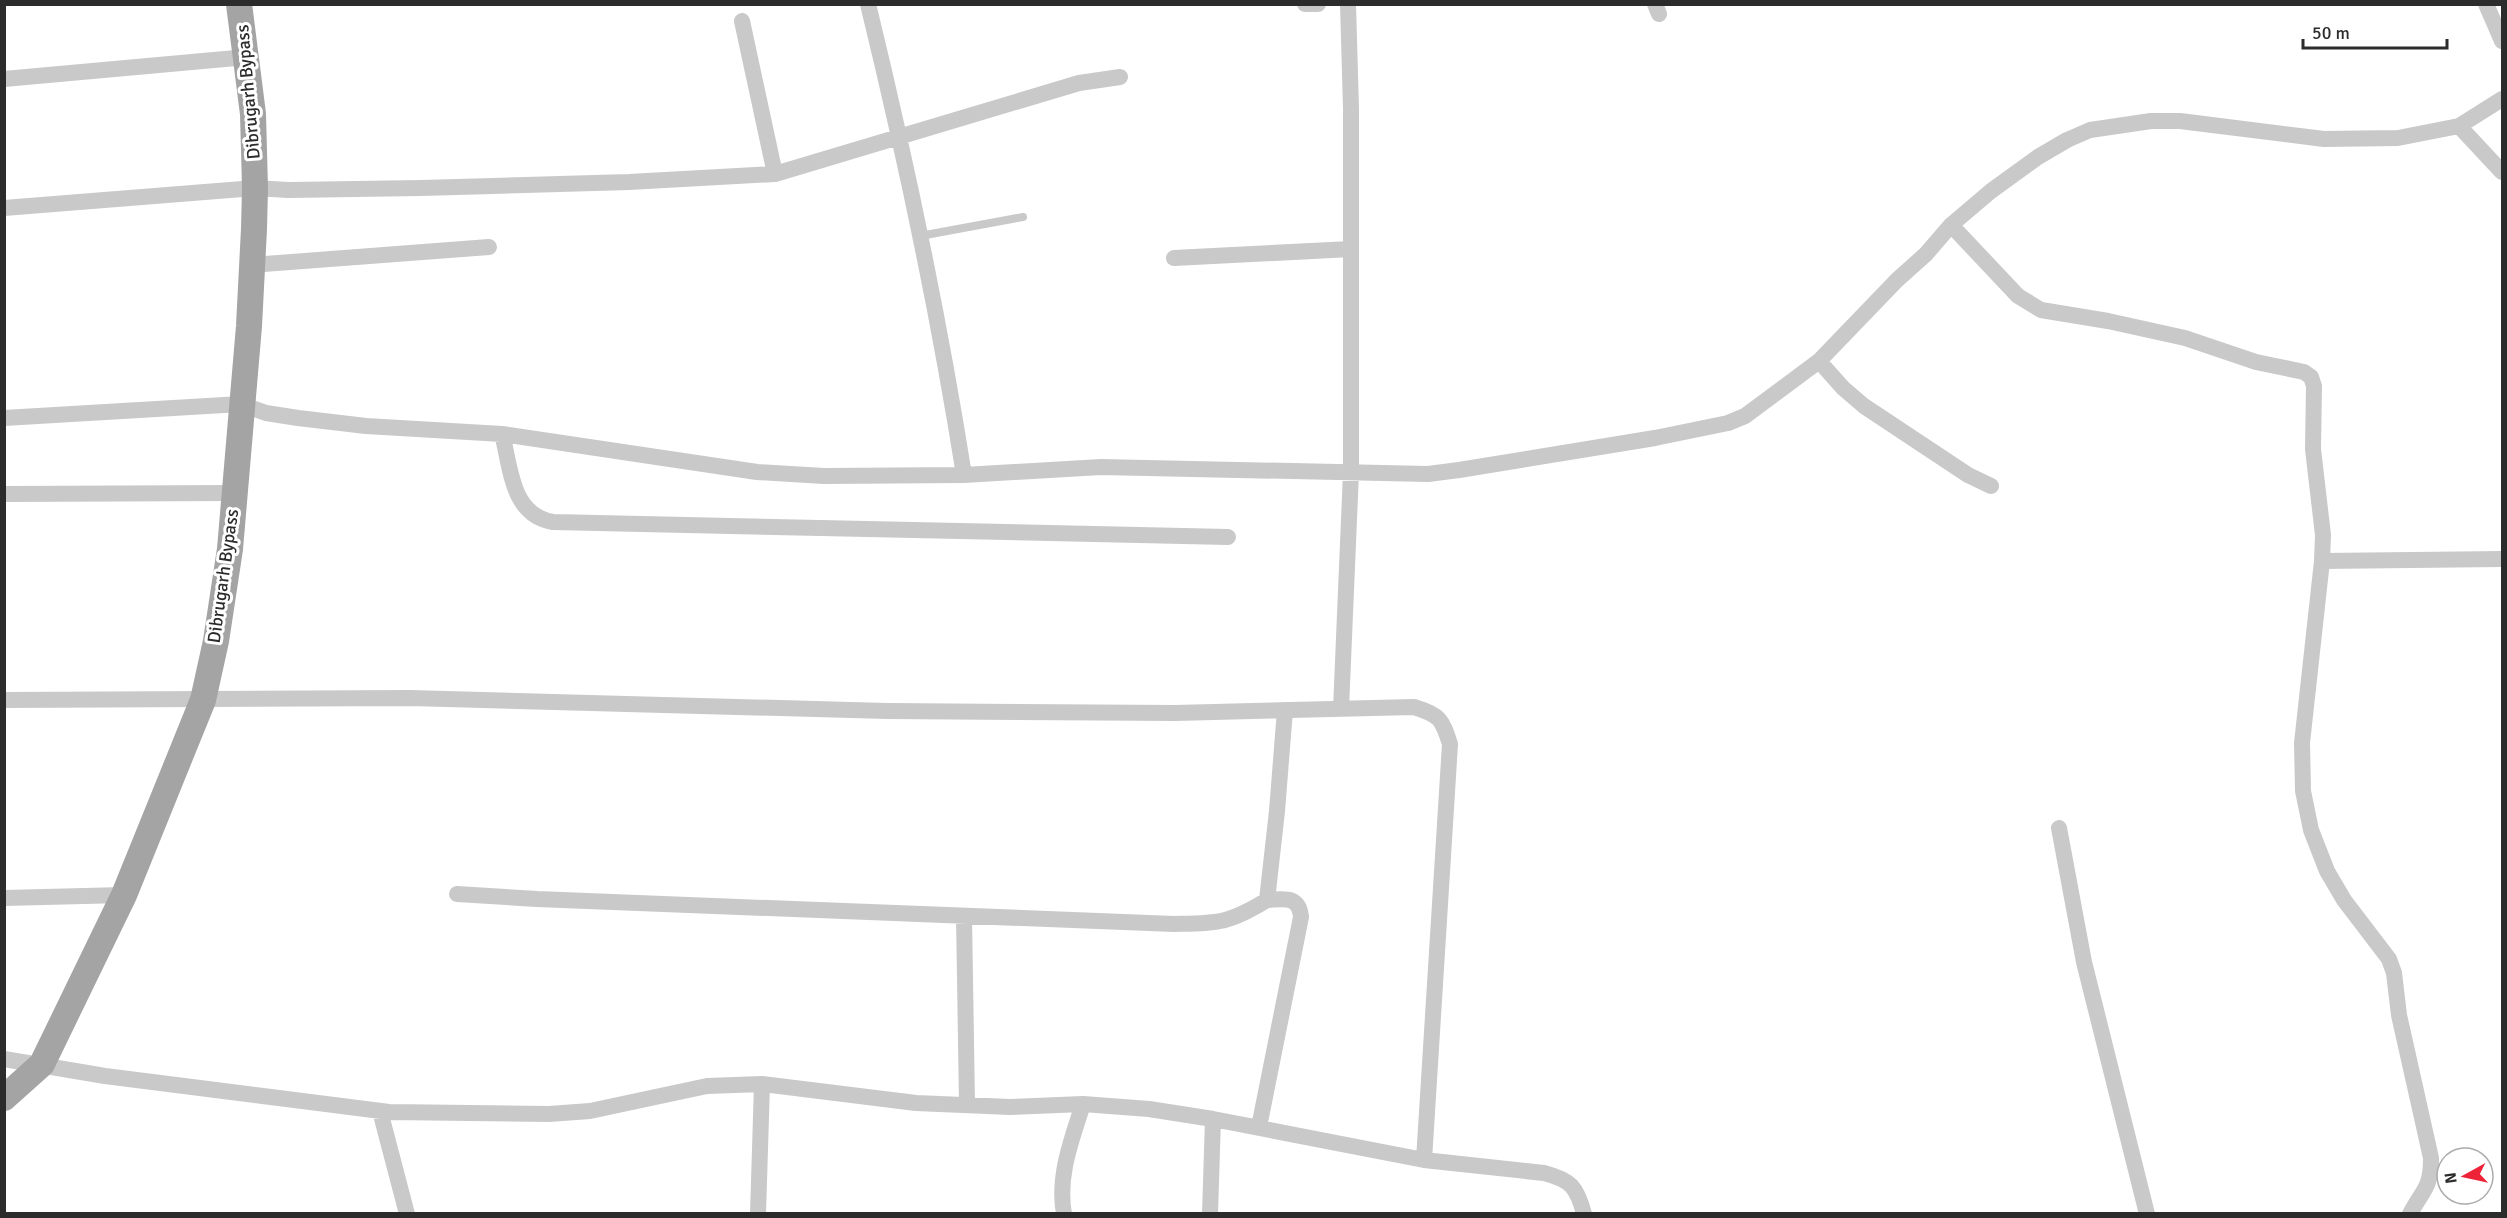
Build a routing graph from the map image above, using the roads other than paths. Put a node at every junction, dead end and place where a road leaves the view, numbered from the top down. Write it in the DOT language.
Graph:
graph roads {
  1 [pos="239,4"];
  2 [pos="868,4"];
  3 [pos="1305,4"];
  4 [pos="1318,4"];
  5 [pos="1347,4"];
  6 [pos="2486,4"];
  7 [pos="742,21"];
  8 [pos="2502,41"];
  9 [pos="247,57"];
  10 [pos="1120,77"];
  11 [pos="4,79"];
  12 [pos="2502,99"];
  13 [pos="2459,126"];
  14 [pos="900,137"];
  15 [pos="2502,172"];
  16 [pos="775,174"];
  17 [pos="255,188"];
  18 [pos="4,208"];
  19 [pos="1023,217"];
  20 [pos="1951,225"];
  21 [pos="920,236"];
  22 [pos="489,247"];
  23 [pos="1351,249"];
  24 [pos="1174,258"];
  25 [pos="252,265"];
  26 [pos="1819,362"];
  27 [pos="242,404"];
  28 [pos="4,418"];
  29 [pos="502,434"];
  30 [pos="1351,472"];
  31 [pos="964,475"];
  32 [pos="1991,486"];
  33 [pos="234,493"];
  34 [pos="4,494"];
  35 [pos="1228,537"];
  36 [pos="2502,559"];
  37 [pos="2322,561"];
  38 [pos="4,700"];
  39 [pos="202,700"];
  40 [pos="1341,709"];
  41 [pos="1285,710"];
  42 [pos="2059,828"];
  43 [pos="458,894"];
  44 [pos="124,895"];
  45 [pos="4,898"];
  46 [pos="1267,900"];
  47 [pos="964,916"];
  48 [pos="4,1059"];
  49 [pos="42,1064"];
  50 [pos="762,1084"];
  51 [pos="4,1098"];
  52 [pos="967,1104"];
  53 [pos="1083,1104"];
  54 [pos="380,1111"];
  55 [pos="1213,1119"];
  56 [pos="1259,1126"];
  57 [pos="1424,1160"];
  58 [pos="407,1214"];
  59 [pos="758,1214"];
  60 [pos="1064,1214"];
  61 [pos="1210,1214"];
  62 [pos="1584,1214"];
  63 [pos="2147,1214"];
  64 [pos="2410,1214"];
  1 -- 9 [label="main road, Dibrugarh Bypass"];
  2 -- 14 [label="street"];
  3 -- 4 [label="street"];
  5 -- 23 [label="street"];
  6 -- 8 [label="street"];
  7 -- 16 [label="street"];
  9 -- 11 [label="street"];
  9 -- 17 [label="main road, Dibrugarh Bypass"];
  10 -- 14 [label="street"];
  12 -- 13 [label="street"];
  13 -- 15 [label="street"];
  13 -- 20 [label="street"];
  14 -- 16 [label="street"];
  14 -- 21 [label="street"];
  16 -- 17 [label="street"];
  17 -- 18 [label="street"];
  17 -- 25 [label="main road, Dibrugarh Bypass"];
  19 -- 21 [label="lane"];
  20 -- 26 [label="street"];
  20 -- 37 [label="street"];
  21 -- 31 [label="street"];
  22 -- 25 [label="street"];
  23 -- 24 [label="street"];
  23 -- 30 [label="street"];
  25 -- 27 [label="main road, Dibrugarh Bypass"];
  26 -- 30 [label="street"];
  26 -- 32 [label="street"];
  27 -- 28 [label="street"];
  27 -- 29 [label="street"];
  27 -- 33 [label="main road, Dibrugarh Bypass"];
  29 -- 31 [label="street"];
  29 -- 35 [label="street"];
  30 -- 31 [label="street"];
  30 -- 40 [label="street"];
  33 -- 34 [label="street"];
  33 -- 39 [label="main road, Dibrugarh Bypass"];
  36 -- 37 [label="street"];
  37 -- 64 [label="street"];
  38 -- 39 [label="street"];
  39 -- 41 [label="street"];
  39 -- 44 [label="main road, Dibrugarh Bypass"];
  40 -- 41 [label="street"];
  40 -- 57 [label="street"];
  41 -- 46 [label="street"];
  42 -- 63 [label="street"];
  43 -- 47 [label="street"];
  44 -- 45 [label="street"];
  44 -- 49 [label="main road, Dibrugarh Bypass"];
  46 -- 47 [label="street"];
  46 -- 56 [label="street"];
  47 -- 52 [label="street"];
  48 -- 49 [label="street"];
  49 -- 51 [label="main road, Dibrugarh Bypass"];
  49 -- 54 [label="street"];
  50 -- 52 [label="street"];
  50 -- 54 [label="street"];
  50 -- 59 [label="street"];
  52 -- 53 [label="street"];
  53 -- 55 [label="street"];
  53 -- 60 [label="street"];
  54 -- 58 [label="street"];
  55 -- 56 [label="street"];
  55 -- 61 [label="street"];
  56 -- 57 [label="street"];
  57 -- 62 [label="street"];
}
